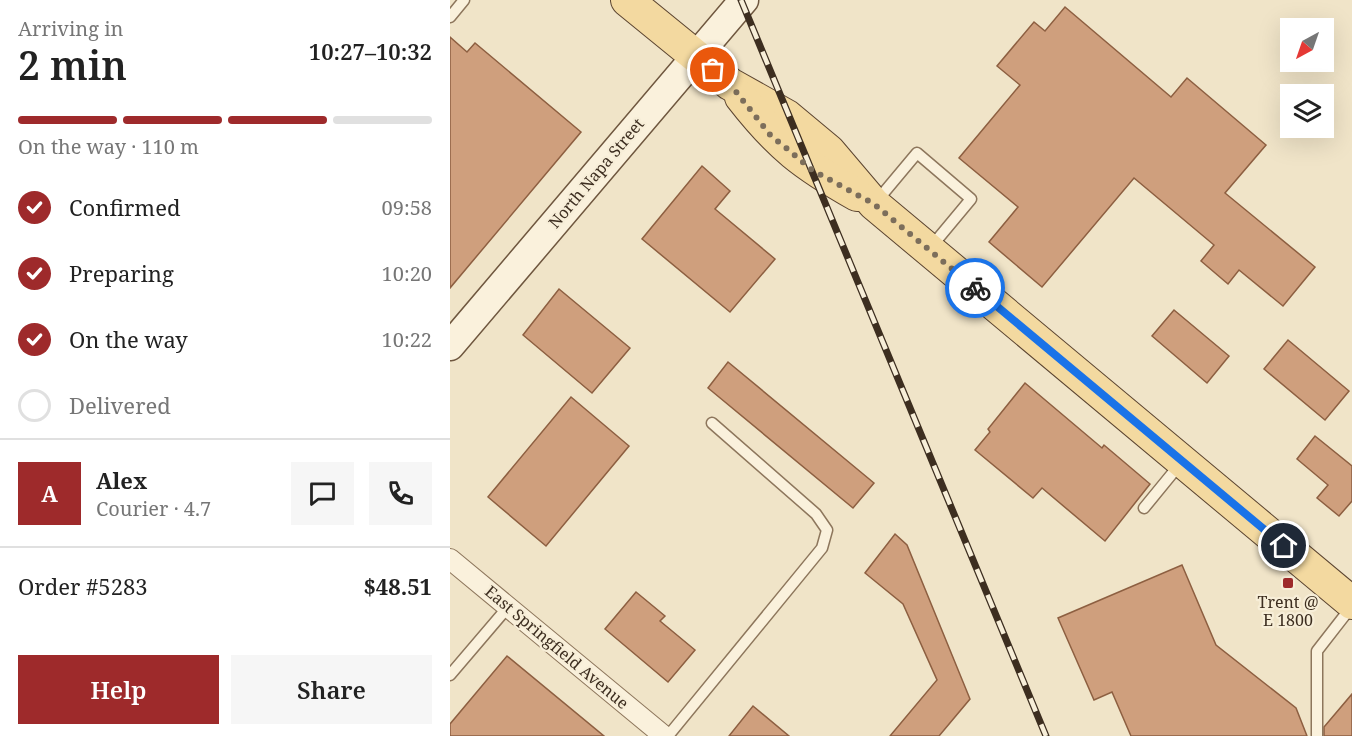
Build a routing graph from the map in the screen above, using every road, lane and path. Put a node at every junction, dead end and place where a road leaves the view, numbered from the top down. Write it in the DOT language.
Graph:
graph roads {
  1 [pos="464,0"];
  2 [pos="627,0"];
  3 [pos="744,0"];
  4 [pos="450,17"];
  5 [pos="695,56"];
  6 [pos="874,204"];
  7 [pos="929,250"];
  8 [pos="450,346"];
  9 [pos="712,423"];
  10 [pos="1183,461"];
  11 [pos="1144,508"];
  12 [pos="450,559"];
  13 [pos="1352,604"];
  14 [pos="508,607"];
  15 [pos="450,675"];
  16 [pos="664,736"];
  17 [pos="668,736"];
  18 [pos="1317,736"];
  1 -- 4 [label="lane"];
  2 -- 5 [label="main road"];
  3 -- 5 [label="main road, North Napa Street"];
  5 -- 6 [label="main road"];
  5 -- 8 [label="main road, North Napa Street"];
  6 -- 7 [label="main road"];
  6 -- 7 [label="lane"];
  7 -- 10 [label="main road"];
  9 -- 17 [label="lane"];
  10 -- 11 [label="lane"];
  10 -- 13 [label="main road"];
  12 -- 14 [label="street, East Springfield Avenue"];
  13 -- 18 [label="lane"];
  14 -- 15 [label="lane"];
  14 -- 16 [label="street, East Springfield Avenue"];
}
